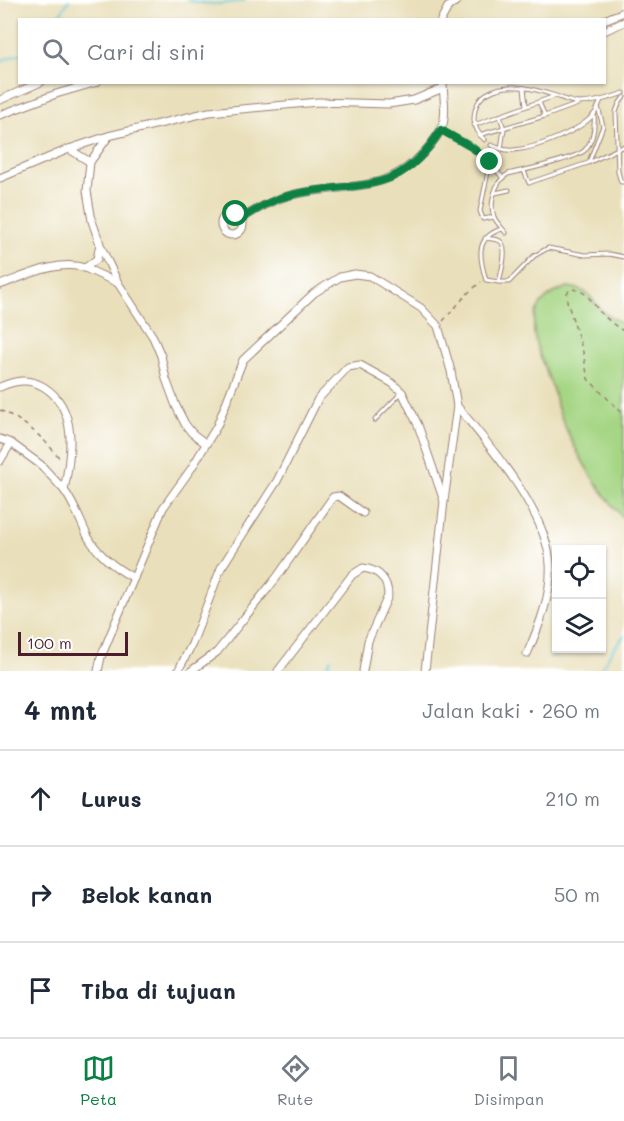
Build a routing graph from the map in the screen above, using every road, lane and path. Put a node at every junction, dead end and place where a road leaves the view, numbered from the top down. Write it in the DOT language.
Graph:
graph roads {
  1 [pos="458,0"];
  2 [pos="624,12"];
  3 [pos="442,18"];
  4 [pos="606,19"];
  5 [pos="624,22"];
  6 [pos="606,30"];
  7 [pos="36,84"];
  8 [pos="90,84"];
  9 [pos="443,85"];
  10 [pos="524,88"];
  11 [pos="624,95"];
  12 [pos="556,96"];
  13 [pos="0,100"];
  14 [pos="601,100"];
  15 [pos="539,102"];
  16 [pos="580,103"];
  17 [pos="526,106"];
  18 [pos="598,107"];
  19 [pos="624,110"];
  20 [pos="616,112"];
  21 [pos="594,114"];
  22 [pos="0,115"];
  23 [pos="500,116"];
  24 [pos="545,116"];
  25 [pos="474,125"];
  26 [pos="504,129"];
  27 [pos="441,130"];
  28 [pos="479,135"];
  29 [pos="108,136"];
  30 [pos="484,140"];
  31 [pos="491,145"];
  32 [pos="624,146"];
  33 [pos="618,147"];
  34 [pos="69,149"];
  35 [pos="501,150"];
  36 [pos="90,162"];
  37 [pos="490,162"];
  38 [pos="588,163"];
  39 [pos="524,171"];
  40 [pos="502,177"];
  41 [pos="0,178"];
  42 [pos="624,182"];
  43 [pos="509,190"];
  44 [pos="495,193"];
  45 [pos="494,217"];
  46 [pos="241,219"];
  47 [pos="503,228"];
  48 [pos="506,233"];
  49 [pos="485,238"];
  50 [pos="100,244"];
  51 [pos="624,257"];
  52 [pos="85,268"];
  53 [pos="486,280"];
  54 [pos="499,282"];
  55 [pos="118,284"];
  56 [pos="0,285"];
  57 [pos="438,326"];
  58 [pos="624,331"];
  59 [pos="0,387"];
  60 [pos="402,392"];
  61 [pos="457,406"];
  62 [pos="0,410"];
  63 [pos="624,415"];
  64 [pos="375,420"];
  65 [pos="0,439"];
  66 [pos="206,442"];
  67 [pos="10,443"];
  68 [pos="0,461"];
  69 [pos="68,469"];
  70 [pos="64,490"];
  71 [pos="444,501"];
  72 [pos="363,513"];
  73 [pos="134,578"];
  74 [pos="527,654"];
  75 [pos="98,671"];
  76 [pos="178,671"];
  77 [pos="191,671"];
  78 [pos="278,671"];
  79 [pos="363,671"];
  80 [pos="425,671"];
  1 -- 3 [label="street"];
  2 -- 4 [label="street"];
  5 -- 6 [label="street"];
  7 -- 13 [label="street"];
  8 -- 22 [label="street"];
  9 -- 27 [label="street"];
  9 -- 29 [label="street"];
  10 -- 12 [label="lane"];
  10 -- 17 [label="lane"];
  10 -- 25 [label="lane"];
  11 -- 14 [label="lane"];
  11 -- 20 [label="lane"];
  12 -- 15 [label="lane"];
  12 -- 16 [label="lane"];
  14 -- 16 [label="lane"];
  14 -- 18 [label="lane"];
  15 -- 17 [label="lane"];
  15 -- 24 [label="lane"];
  16 -- 24 [label="lane"];
  17 -- 23 [label="lane"];
  18 -- 21 [label="lane"];
  18 -- 38 [label="lane"];
  19 -- 20 [label="lane"];
  20 -- 33 [label="lane"];
  21 -- 35 [label="lane"];
  21 -- 39 [label="lane"];
  23 -- 25 [label="lane"];
  23 -- 26 [label="lane"];
  24 -- 26 [label="lane"];
  25 -- 28 [label="lane"];
  26 -- 28 [label="lane"];
  26 -- 35 [label="lane"];
  27 -- 37 [label="lane"];
  27 -- 46 [label="street"];
  28 -- 30 [label="lane"];
  29 -- 34 [label="street"];
  29 -- 36 [label="street"];
  31 -- 35 [label="lane"];
  32 -- 33 [label="lane"];
  33 -- 38 [label="lane"];
  33 -- 42 [label="lane"];
  34 -- 36 [label="street"];
  34 -- 41 [label="street"];
  36 -- 50 [label="street"];
  37 -- 40 [label="lane"];
  37 -- 45 [label="lane"];
  38 -- 39 [label="lane"];
  39 -- 40 [label="lane"];
  40 -- 44 [label="lane"];
  43 -- 44 [label="lane"];
  44 -- 45 [label="lane"];
  45 -- 47 [label="lane"];
  47 -- 48 [label="lane"];
  47 -- 49 [label="lane"];
  49 -- 53 [label="lane"];
  49 -- 54 [label="lane"];
  50 -- 52 [label="street"];
  50 -- 55 [label="street"];
  51 -- 54 [label="lane"];
  52 -- 55 [label="street"];
  52 -- 56 [label="street"];
  53 -- 54 [label="lane"];
  53 -- 57 [label="path"];
  55 -- 66 [label="street"];
  57 -- 61 [label="street"];
  57 -- 66 [label="street"];
  58 -- 63 [label="path"];
  59 -- 69 [label="street"];
  60 -- 64 [label="lane"];
  60 -- 71 [label="street"];
  60 -- 76 [label="street"];
  61 -- 71 [label="street"];
  61 -- 74 [label="street"];
  62 -- 69 [label="path"];
  65 -- 67 [label="street"];
  66 -- 73 [label="street"];
  67 -- 68 [label="street"];
  67 -- 70 [label="street"];
  69 -- 70 [label="street"];
  70 -- 73 [label="street"];
  71 -- 80 [label="street"];
  72 -- 77 [label="street"];
  73 -- 75 [label="street"];
  78 -- 79 [label="street"];
}
